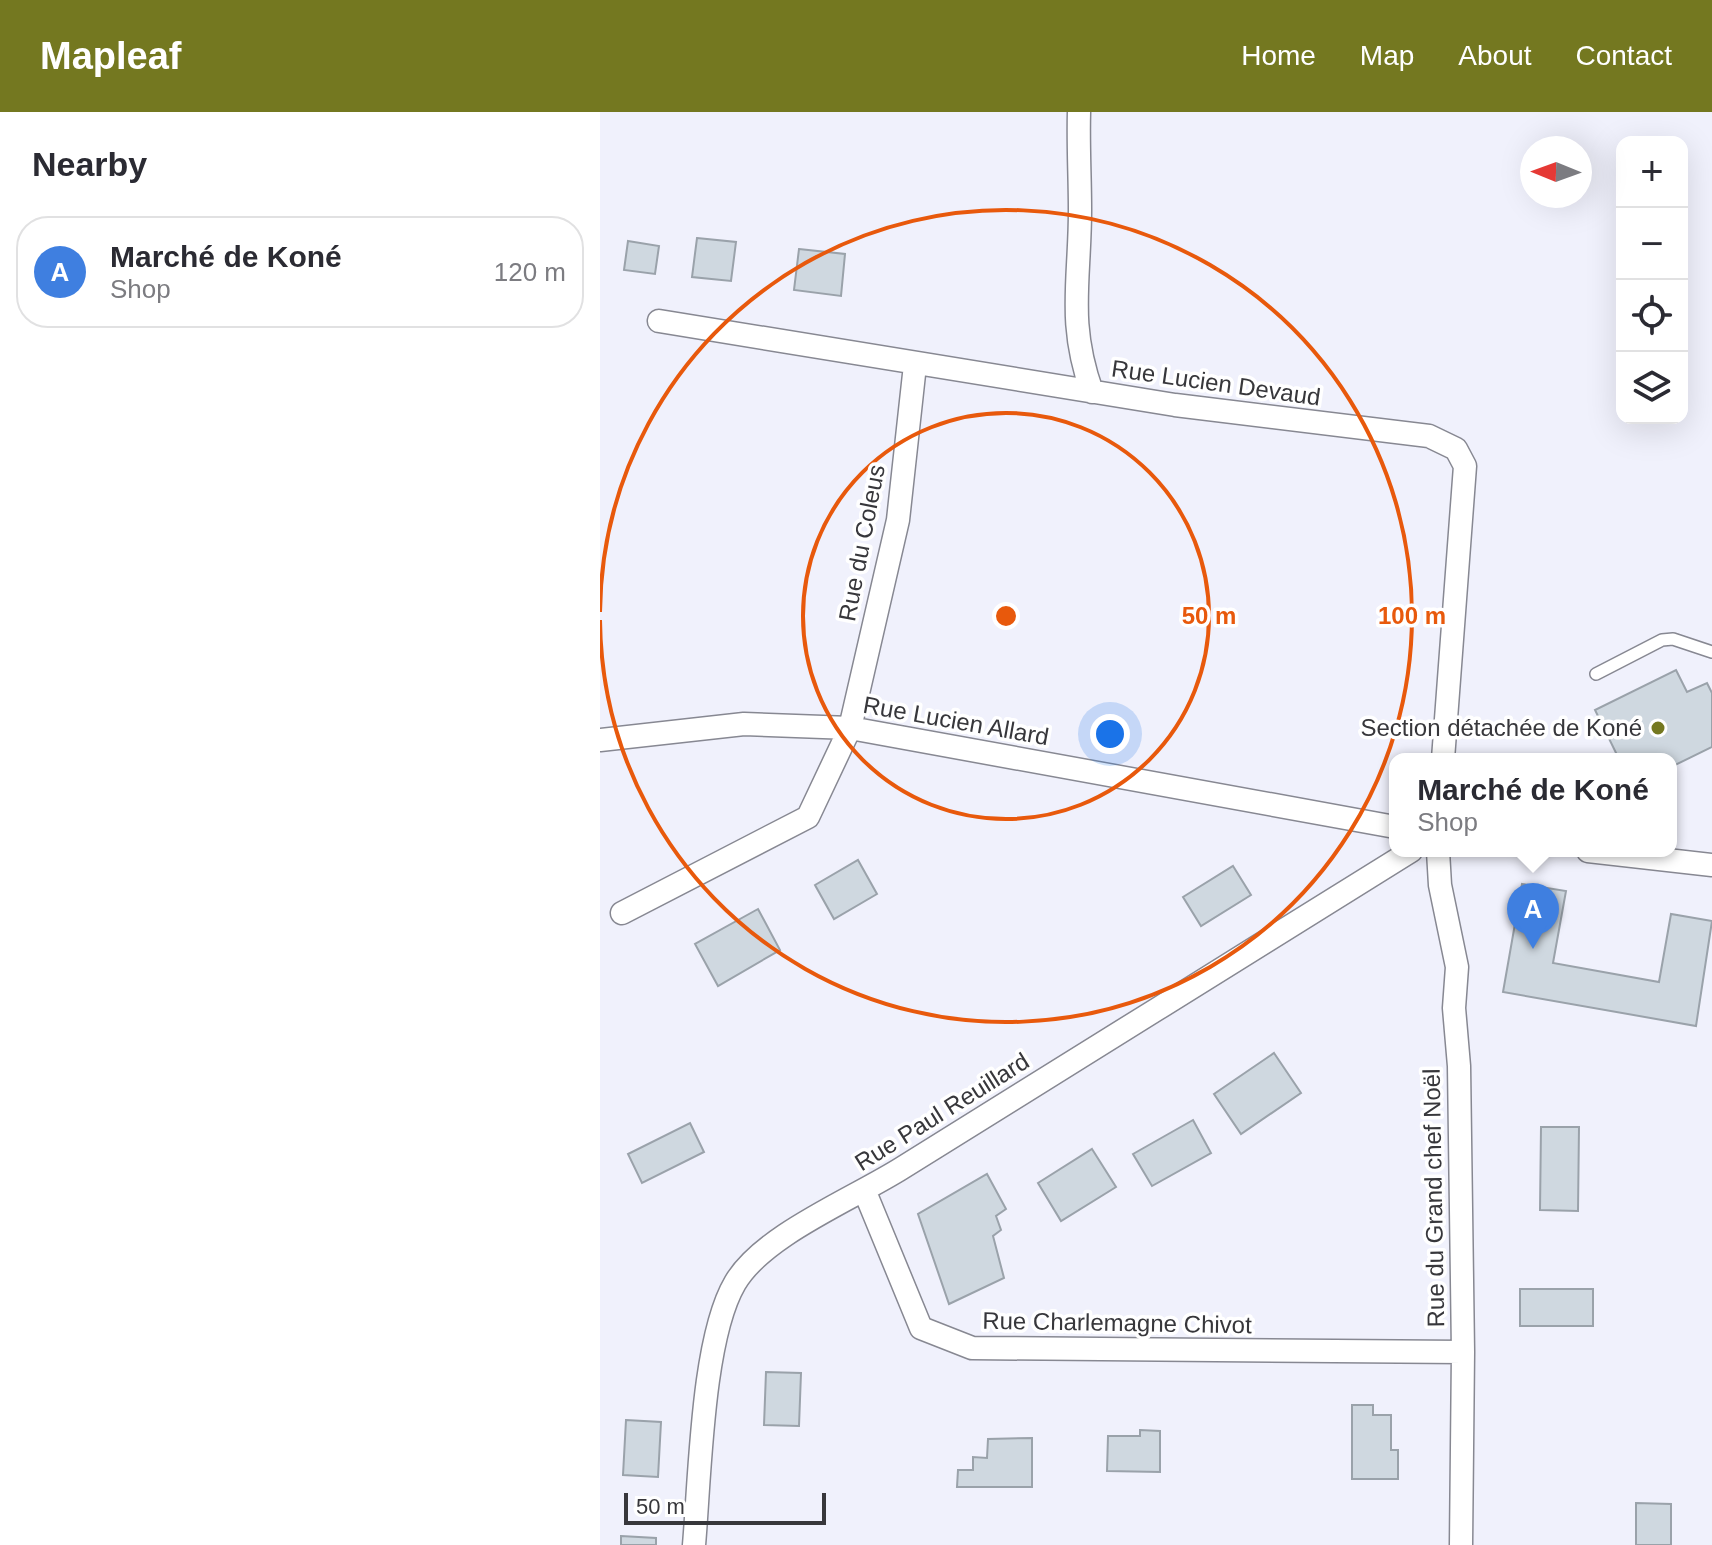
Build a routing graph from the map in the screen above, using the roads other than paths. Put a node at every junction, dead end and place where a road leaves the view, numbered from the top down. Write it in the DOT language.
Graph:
graph roads {
  1 [pos="1079,112"];
  2 [pos="659,321"];
  3 [pos="915,365"];
  4 [pos="1092,392"];
  5 [pos="1712,652"];
  6 [pos="1596,674"];
  7 [pos="850,728"];
  8 [pos="600,740"];
  9 [pos="1443,753"];
  10 [pos="1389,826"];
  11 [pos="1401,857"];
  12 [pos="1438,857"];
  13 [pos="1641,857"];
  14 [pos="1712,865"];
  15 [pos="622,913"];
  16 [pos="865,1192"];
  17 [pos="1463,1352"];
  18 [pos="694,1545"];
  19 [pos="1461,1545"];
  1 -- 4 [label="street"];
  2 -- 3 [label="street, Rue Lucien Devaud"];
  3 -- 4 [label="street, Rue Lucien Devaud"];
  3 -- 7 [label="street, Rue du Coleus"];
  4 -- 9 [label="street, Rue Lucien Devaud"];
  5 -- 6 [label="lane"];
  7 -- 8 [label="street, Rue Lucien Allard"];
  7 -- 10 [label="street, Rue Lucien Allard"];
  7 -- 15 [label="street, Rue du Coleus"];
  11 -- 16 [label="street, Rue Paul Reuillard"];
  12 -- 17 [label="street, Rue du Grand chef Noël"];
  13 -- 14 [label="street"];
  16 -- 17 [label="street, Rue Charlemagne Chivot"];
  16 -- 18 [label="street, Rue Paul Reuillard"];
  17 -- 19 [label="street, Rue du Grand chef Noël"];
}
